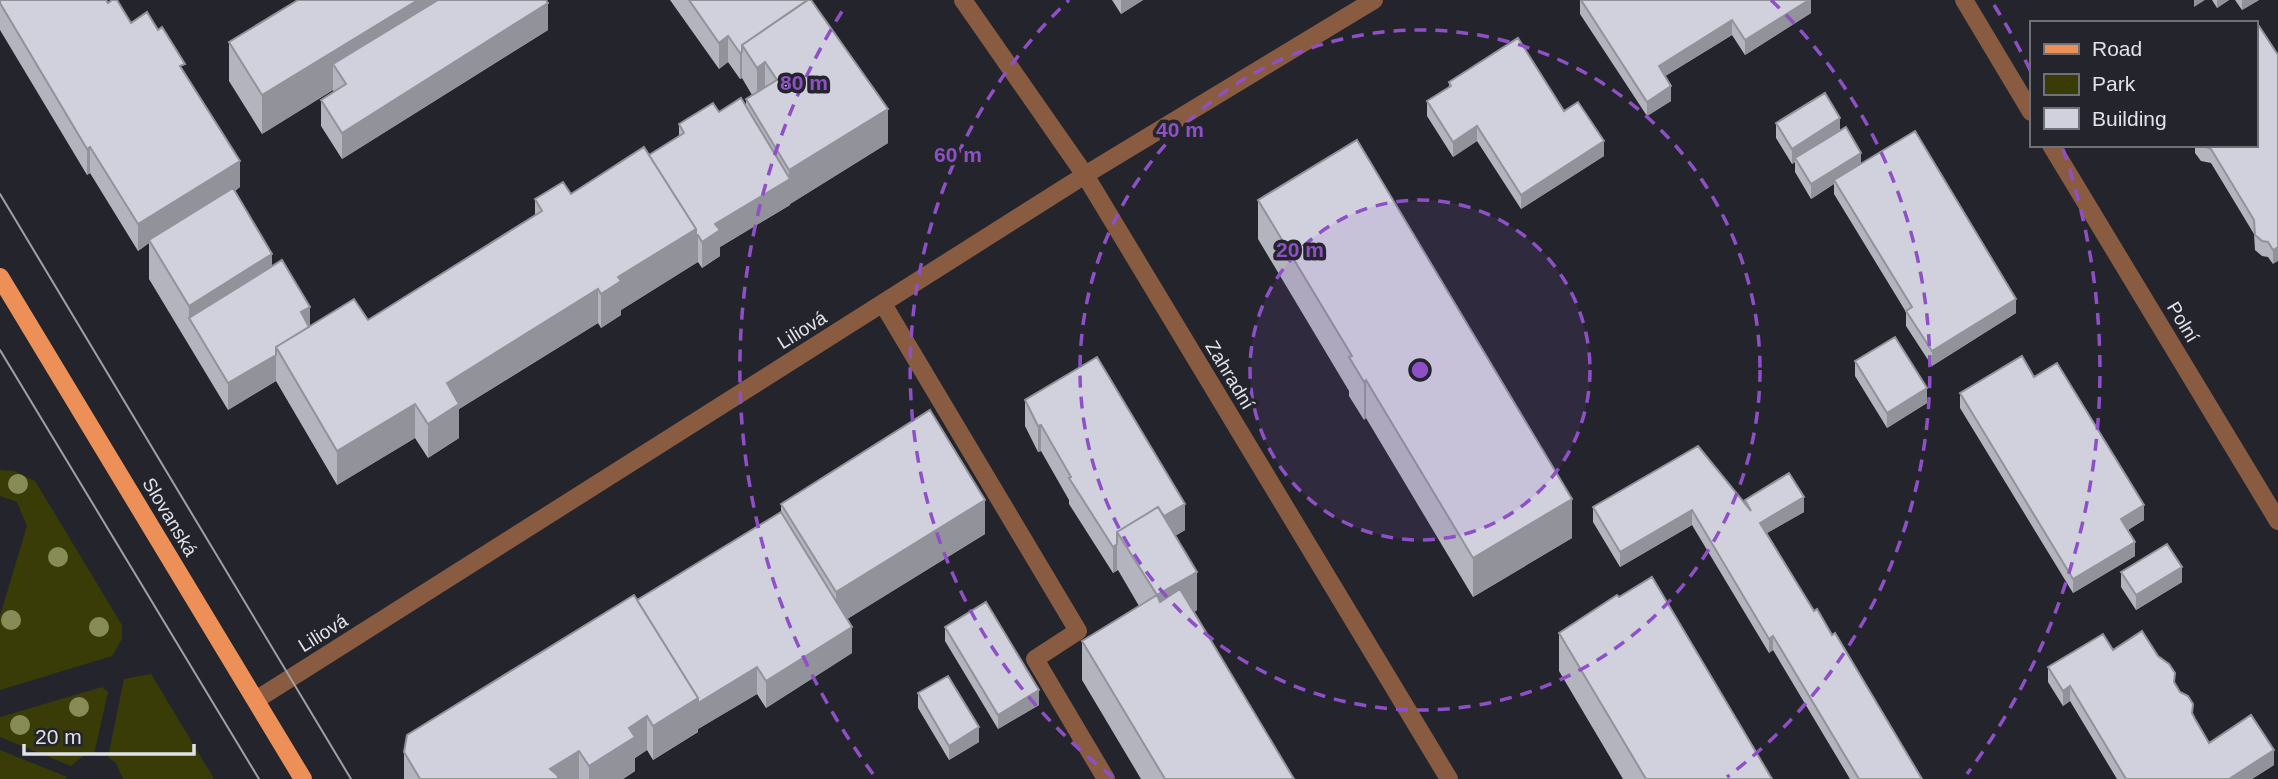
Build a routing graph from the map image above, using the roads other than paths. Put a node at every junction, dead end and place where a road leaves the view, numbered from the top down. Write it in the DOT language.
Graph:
graph roads {
  1 [pos="963,0"];
  2 [pos="1374,0"];
  3 [pos="1964,0"];
  4 [pos="2030,110"];
  5 [pos="2052,147"];
  6 [pos="1085,175"];
  7 [pos="0,277"];
  8 [pos="883,304"];
  9 [pos="2278,521"];
  10 [pos="256,700"];
  11 [pos="303,779"];
  12 [pos="1107,779"];
  13 [pos="1450,779"];
  1 -- 6 [label="street, Zahradní"];
  2 -- 6 [label="street, Liliová"];
  3 -- 4 [label="street"];
  5 -- 9 [label="street, Polní"];
  6 -- 8 [label="street, Liliová"];
  6 -- 13 [label="street, Zahradní"];
  7 -- 10 [label="main road, Slovanská"];
  8 -- 10 [label="street, Liliová"];
  8 -- 12 [label="street"];
  10 -- 11 [label="main road, Slovanská"];
}
